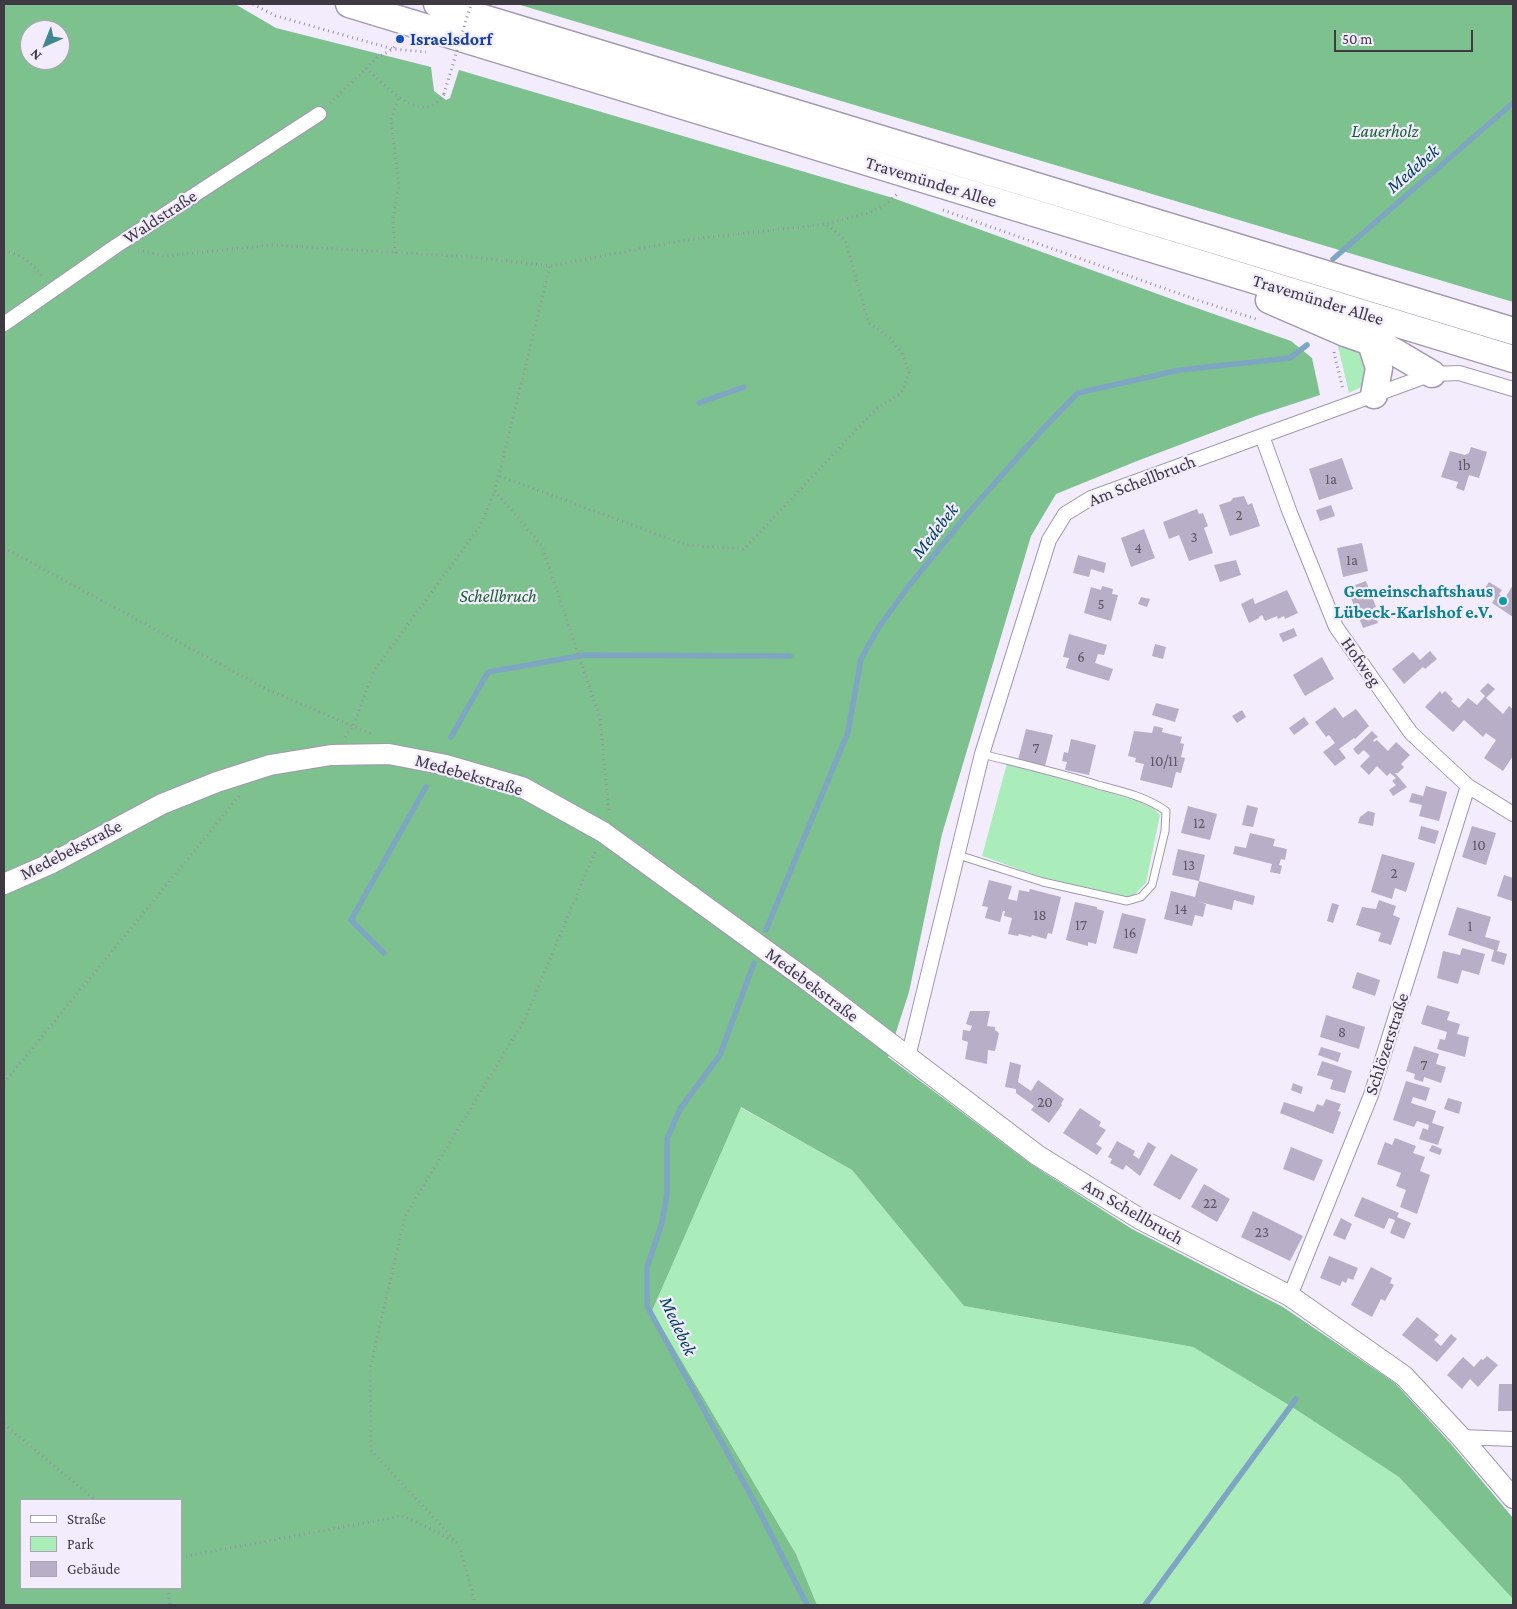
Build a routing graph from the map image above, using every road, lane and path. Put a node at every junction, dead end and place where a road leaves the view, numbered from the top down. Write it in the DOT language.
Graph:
graph roads {
  1 [pos="253,4"];
  2 [pos="349,4"];
  3 [pos="437,4"];
  4 [pos="471,4"];
  5 [pos="400,39"];
  6 [pos="393,49"];
  7 [pos="428,52"];
  8 [pos="446,54"];
  9 [pos="465,60"];
  10 [pos="366,68"];
  11 [pos="399,97"];
  12 [pos="319,114"];
  13 [pos="888,191"];
  14 [pos="934,207"];
  15 [pos="826,224"];
  16 [pos="116,246"];
  17 [pos="1144,247"];
  18 [pos="4,251"];
  19 [pos="395,253"];
  20 [pos="550,266"];
  21 [pos="52,290"];
  22 [pos="1257,319"];
  23 [pos="4,324"];
  24 [pos="1513,331"];
  25 [pos="1332,343"];
  26 [pos="1370,343"];
  27 [pos="1513,360"];
  28 [pos="1432,374"];
  29 [pos="1513,389"];
  30 [pos="1374,395"];
  31 [pos="1346,405"];
  32 [pos="1262,436"];
  33 [pos="500,476"];
  34 [pos="496,491"];
  35 [pos="4,548"];
  36 [pos="352,726"];
  37 [pos="378,737"];
  38 [pos="982,754"];
  39 [pos="331,755"];
  40 [pos="1468,786"];
  41 [pos="244,790"];
  42 [pos="1513,814"];
  43 [pos="603,832"];
  44 [pos="958,855"];
  45 [pos="4,884"];
  46 [pos="908,1057"];
  47 [pos="4,1083"];
  48 [pos="1290,1296"];
  49 [pos="4,1424"];
  50 [pos="1461,1437"];
  51 [pos="1513,1439"];
  52 [pos="1513,1498"];
  53 [pos="94,1499"];
  54 [pos="459,1545"];
  55 [pos="182,1557"];
  56 [pos="168,1589"];
  57 [pos="170,1605"];
  58 [pos="474,1605"];
  1 -- 6 [label="path"];
  2 -- 17 [label="highway, Travemünder Allee"];
  3 -- 24 [label="highway, Travemünder Allee"];
  4 -- 11 [label="path, bridge"];
  5 -- 6 [label="path"];
  6 -- 7 [label="path"];
  6 -- 10 [label="path"];
  8 -- 9 [label="path"];
  10 -- 11 [label="path"];
  10 -- 12 [label="path"];
  11 -- 19 [label="path"];
  12 -- 16 [label="street, Waldstraße"];
  13 -- 15 [label="path"];
  14 -- 22 [label="path"];
  15 -- 20 [label="path"];
  15 -- 33 [label="path"];
  16 -- 19 [label="path"];
  16 -- 21 [label="street, Waldstraße"];
  17 -- 26 [label="highway"];
  17 -- 27 [label="highway, Travemünder Allee"];
  18 -- 21 [label="path"];
  19 -- 20 [label="path"];
  20 -- 33 [label="path"];
  21 -- 23 [label="street, Waldstraße"];
  25 -- 31 [label="path"];
  26 -- 28 [label="highway"];
  26 -- 30 [label="highway"];
  28 -- 29 [label="street"];
  28 -- 30 [label="street, Am Schellbruch"];
  30 -- 31 [label="street, Am Schellbruch"];
  31 -- 32 [label="street, Am Schellbruch"];
  32 -- 38 [label="street, Am Schellbruch"];
  32 -- 40 [label="street, Hofweg"];
  33 -- 34 [label="path"];
  34 -- 36 [label="path"];
  34 -- 43 [label="path"];
  35 -- 36 [label="path"];
  36 -- 37 [label="path"];
  36 -- 39 [label="path"];
  38 -- 44 [label="street, Am Schellbruch"];
  38 -- 44 [label="lane"];
  39 -- 43 [label="street, Medebekstraße"];
  39 -- 45 [label="street, Medebekstraße"];
  40 -- 42 [label="street, Hofweg"];
  40 -- 48 [label="street, Schlözerstraße"];
  41 -- 47 [label="path"];
  43 -- 46 [label="street, Medebekstraße"];
  43 -- 54 [label="path"];
  44 -- 46 [label="street, Am Schellbruch"];
  46 -- 48 [label="street, Am Schellbruch"];
  48 -- 50 [label="street, Am Schellbruch"];
  49 -- 53 [label="path"];
  50 -- 51 [label="street"];
  50 -- 52 [label="street, Am Schellbruch"];
  54 -- 55 [label="path"];
  54 -- 58 [label="path"];
  56 -- 57 [label="path"];
}
